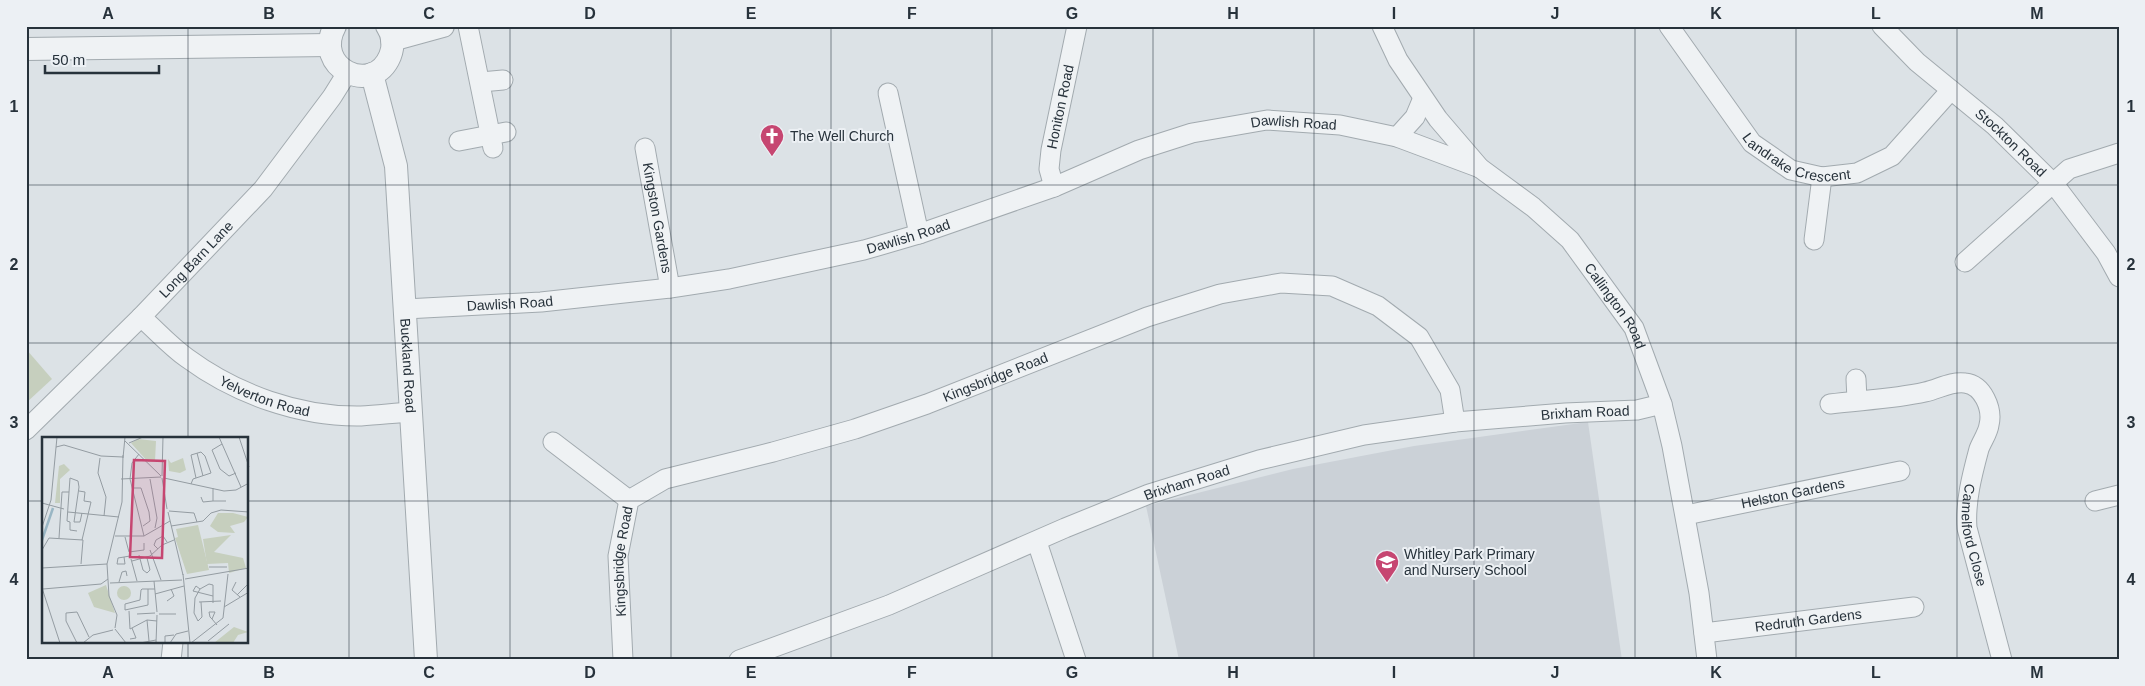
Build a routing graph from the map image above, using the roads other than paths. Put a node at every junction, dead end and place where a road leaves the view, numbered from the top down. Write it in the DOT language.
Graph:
graph roads {
  1 [pos="443,26"];
  2 [pos="468,26"];
  3 [pos="1077,26"];
  4 [pos="1382,26"];
  5 [pos="1669,26"];
  6 [pos="1882,26"];
  7 [pos="390,33"];
  8 [pos="332,35"];
  9 [pos="26,49"];
  10 [pos="347,73"];
  11 [pos="372,74"];
  12 [pos="503,80"];
  13 [pos="481,82"];
  14 [pos="1951,90"];
  15 [pos="888,93"];
  16 [pos="1423,98"];
  17 [pos="1397,137"];
  18 [pos="459,141"];
  19 [pos="645,148"];
  20 [pos="2119,153"];
  21 [pos="1480,168"];
  22 [pos="1822,176"];
  23 [pos="2054,184"];
  24 [pos="1054,187"];
  25 [pos="919,234"];
  26 [pos="1814,240"];
  27 [pos="1965,262"];
  28 [pos="2119,276"];
  29 [pos="670,288"];
  30 [pos="404,308"];
  31 [pos="141,317"];
  32 [pos="1856,379"];
  33 [pos="1857,400"];
  34 [pos="1662,404"];
  35 [pos="1830,404"];
  36 [pos="411,412"];
  37 [pos="1455,422"];
  38 [pos="26,430"];
  39 [pos="553,442"];
  40 [pos="1900,471"];
  41 [pos="2119,495"];
  42 [pos="629,500"];
  43 [pos="2095,500"];
  44 [pos="1686,515"];
  45 [pos="1037,542"];
  46 [pos="1914,607"];
  47 [pos="1704,633"];
  48 [pos="173,644"];
  49 [pos="171,660"];
  50 [pos="426,660"];
  51 [pos="623,660"];
  52 [pos="739,660"];
  53 [pos="1076,660"];
  54 [pos="1706,660"];
  55 [pos="2002,660"];
  1 -- 7 [label="street"];
  2 -- 13 [label="street"];
  3 -- 24 [label="street, Honiton Road"];
  4 -- 16 [label="street, Callington Road"];
  5 -- 22 [label="street, Landrake Crescent"];
  6 -- 14 [label="street, Stockton Road"];
  7 -- 11 [label="street"];
  8 -- 9 [label="street"];
  8 -- 10 [label="street"];
  10 -- 11 [label="street"];
  10 -- 31 [label="street, Long Barn Lane"];
  11 -- 30 [label="street, Buckland Road"];
  12 -- 13 [label="street"];
  13 -- 18 [label="street"];
  14 -- 22 [label="street, Landrake Crescent"];
  14 -- 23 [label="street, Stockton Road"];
  15 -- 25 [label="street"];
  16 -- 17 [label="street"];
  16 -- 21 [label="street, Callington Road"];
  17 -- 21 [label="street, Dawlish Road"];
  17 -- 24 [label="street, Dawlish Road"];
  19 -- 29 [label="street, Kingston Gardens"];
  20 -- 23 [label="street"];
  21 -- 34 [label="street, Callington Road"];
  22 -- 26 [label="street"];
  23 -- 27 [label="street"];
  23 -- 28 [label="street, Stockton Road"];
  24 -- 25 [label="street, Dawlish Road"];
  25 -- 29 [label="street, Dawlish Road"];
  29 -- 30 [label="street, Dawlish Road"];
  30 -- 36 [label="street, Buckland Road"];
  31 -- 36 [label="street, Yelverton Road"];
  31 -- 38 [label="street, Long Barn Lane"];
  32 -- 33 [label="street"];
  33 -- 35 [label="street, Camelford Close"];
  33 -- 55 [label="street, Camelford Close"];
  34 -- 37 [label="street, Brixham Road"];
  34 -- 44 [label="street, Callington Road"];
  36 -- 50 [label="street, Buckland Road"];
  37 -- 42 [label="street, Kingsbridge Road"];
  37 -- 45 [label="street, Brixham Road"];
  39 -- 42 [label="street"];
  40 -- 44 [label="street, Helston Gardens"];
  41 -- 43 [label="street"];
  42 -- 51 [label="street, Kingsbridge Road"];
  44 -- 47 [label="street, Callington Road"];
  45 -- 52 [label="street, Brixham Road"];
  45 -- 53 [label="street"];
  46 -- 47 [label="street, Redruth Gardens"];
  47 -- 54 [label="street, Callington Road"];
  48 -- 49 [label="street"];
}
